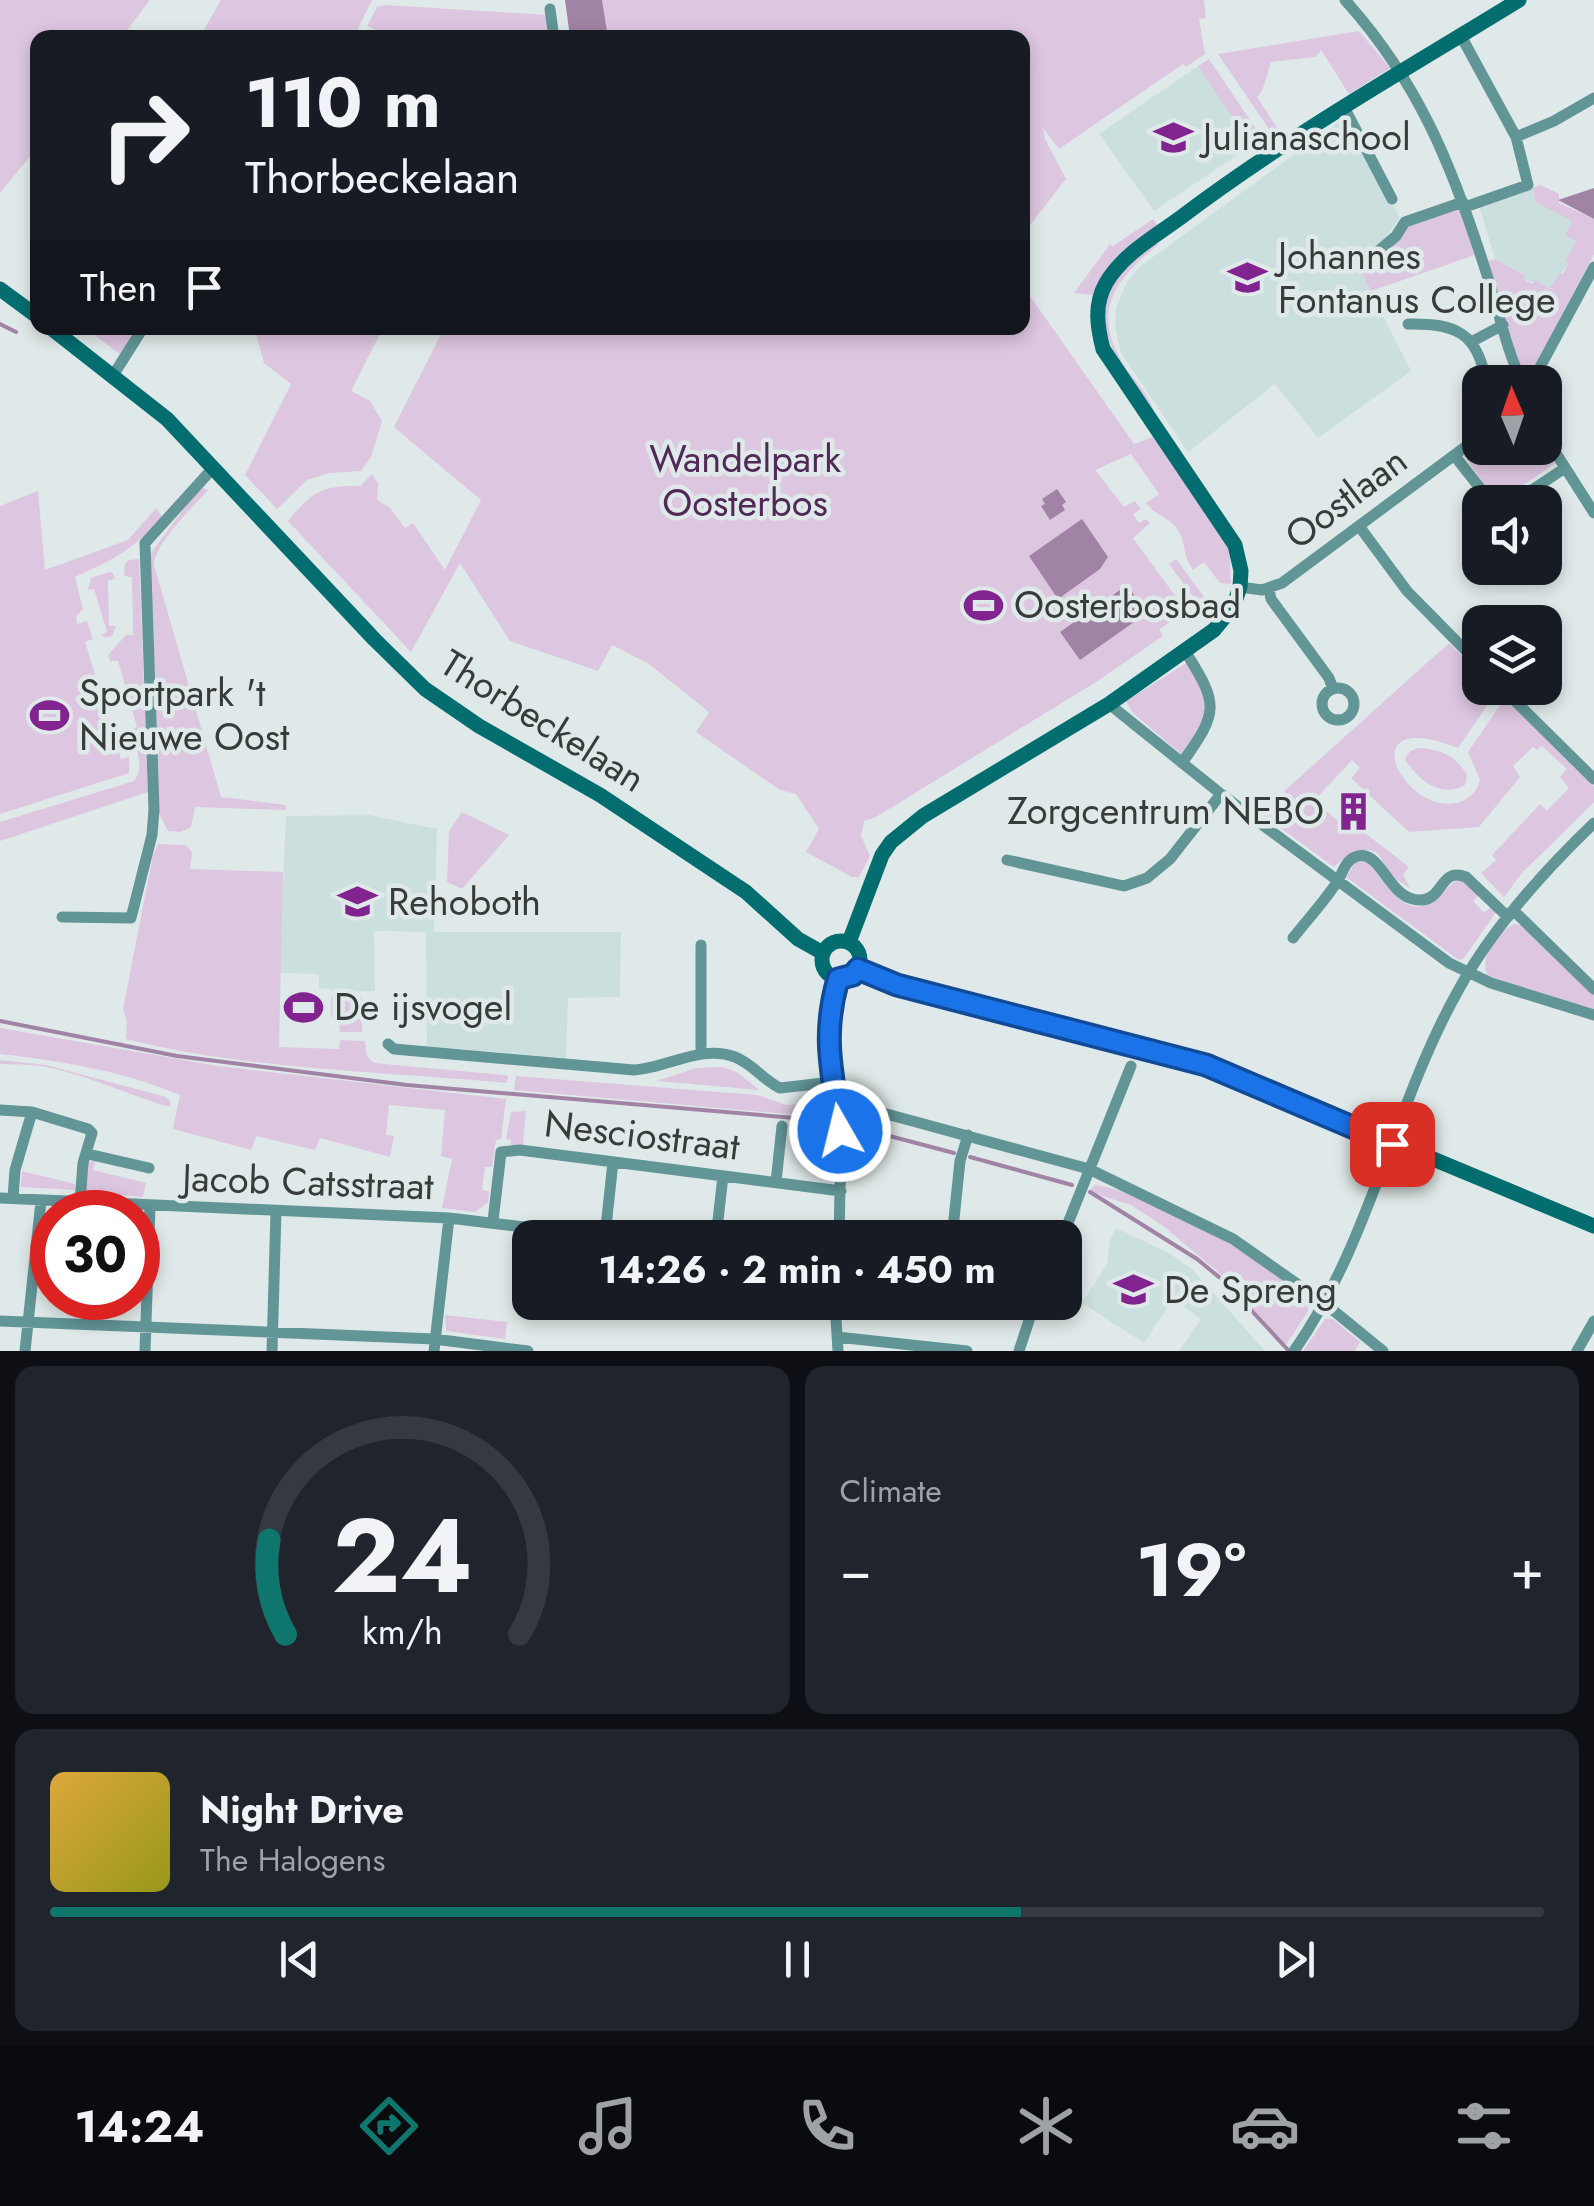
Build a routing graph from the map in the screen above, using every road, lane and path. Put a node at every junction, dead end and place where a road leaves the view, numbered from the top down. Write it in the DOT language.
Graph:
graph roads {
  1 [pos="1345,0"];
  2 [pos="1519,0"];
  3 [pos="550,8"];
  4 [pos="553,30"];
  5 [pos="1461,36"];
  6 [pos="1402,72"];
  7 [pos="1594,98"];
  8 [pos="1344,107"];
  9 [pos="1516,137"];
  10 [pos="1392,200"];
  11 [pos="1464,204"];
  12 [pos="1375,254"];
  13 [pos="1594,267"];
  14 [pos="3,290"];
  15 [pos="30,312"];
  16 [pos="1408,324"];
  17 [pos="1503,324"];
  18 [pos="61,335"];
  19 [pos="139,335"];
  20 [pos="1471,342"];
  21 [pos="1482,365"];
  22 [pos="1516,365"];
  23 [pos="1541,365"];
  24 [pos="114,374"];
  25 [pos="1462,448"];
  26 [pos="1454,454"];
  27 [pos="1562,463"];
  28 [pos="214,468"];
  29 [pos="1565,468"];
  30 [pos="1477,485"];
  31 [pos="1540,485"];
  32 [pos="1594,512"];
  33 [pos="1359,526"];
  34 [pos="1240,587"];
  35 [pos="1269,589"];
  36 [pos="1462,646"];
  37 [pos="1185,650"];
  38 [pos="1333,689"];
  39 [pos="1109,704"];
  40 [pos="1519,705"];
  41 [pos="1182,763"];
  42 [pos="1594,779"];
  43 [pos="1221,794"];
  44 [pos="1594,823"];
  45 [pos="1007,860"];
  46 [pos="1338,881"];
  47 [pos="1510,914"];
  48 [pos="62,917"];
  49 [pos="1293,938"];
  50 [pos="849,942"];
  51 [pos="700,945"];
  52 [pos="822,953"];
  53 [pos="858,969"];
  54 [pos="1468,974"];
  55 [pos="838,979"];
  56 [pos="1594,988"];
  57 [pos="1594,1015"];
  58 [pos="388,1044"];
  59 [pos="700,1054"];
  60 [pos="1131,1066"];
  61 [pos="832,1082"];
  62 [pos="837,1104"];
  63 [pos="0,1110"];
  64 [pos="32,1112"];
  65 [pos="782,1126"];
  66 [pos="968,1135"];
  67 [pos="1392,1144"];
  68 [pos="88,1154"];
  69 [pos="613,1162"];
  70 [pos="149,1168"];
  71 [pos="1089,1169"];
  72 [pos="722,1176"];
  73 [pos="776,1182"];
  74 [pos="81,1190"];
  75 [pos="841,1190"];
  76 [pos="6,1198"];
  77 [pos="160,1206"];
  78 [pos="276,1211"];
  79 [pos="449,1218"];
  80 [pos="607,1220"];
  81 [pos="718,1220"];
  82 [pos="839,1220"];
  83 [pos="954,1220"];
  84 [pos="1069,1220"];
  85 [pos="493,1221"];
  86 [pos="512,1224"];
  87 [pos="1594,1226"];
  88 [pos="1322,1302"];
  89 [pos="30,1320"];
  90 [pos="145,1320"];
  91 [pos="836,1320"];
  92 [pos="1030,1320"];
  93 [pos="0,1321"];
  94 [pos="1594,1321"];
  95 [pos="30,1323"];
  96 [pos="145,1329"];
  97 [pos="272,1334"];
  98 [pos="434,1345"];
  99 [pos="837,1345"];
  100 [pos="477,1348"];
  101 [pos="1296,1348"];
  102 [pos="26,1351"];
  103 [pos="145,1351"];
  104 [pos="272,1351"];
  105 [pos="528,1351"];
  106 [pos="823,1351"];
  107 [pos="968,1351"];
  108 [pos="1019,1351"];
  109 [pos="1383,1351"];
  110 [pos="1577,1351"];
  1 -- 6 [label="street"];
  2 -- 5 [label="main road"];
  3 -- 4 [label="street"];
  5 -- 6 [label="main road"];
  5 -- 9 [label="street"];
  6 -- 8 [label="main road"];
  6 -- 11 [label="street"];
  7 -- 9 [label="street"];
  8 -- 10 [label="street"];
  8 -- 34 [label="main road"];
  9 -- 11 [label="street"];
  11 -- 12 [label="street"];
  11 -- 17 [label="street"];
  13 -- 23 [label="street"];
  14 -- 15 [label="main road"];
  16 -- 20 [label="street"];
  17 -- 20 [label="street"];
  17 -- 22 [label="street"];
  18 -- 24 [label="main road, Thorbeckelaan"];
  19 -- 24 [label="street"];
  20 -- 21 [label="street"];
  24 -- 28 [label="main road, Thorbeckelaan"];
  25 -- 26 [label="street, Oostlaan"];
  26 -- 30 [label="street"];
  26 -- 33 [label="street, Oostlaan"];
  27 -- 29 [label="street"];
  28 -- 48 [label="street"];
  28 -- 52 [label="main road, Thorbeckelaan"];
  29 -- 31 [label="street"];
  29 -- 32 [label="street"];
  33 -- 35 [label="street, Oostlaan"];
  33 -- 36 [label="street"];
  34 -- 35 [label="street, Oostlaan"];
  34 -- 37 [label="main road"];
  35 -- 38 [label="street"];
  37 -- 39 [label="main road"];
  37 -- 41 [label="street"];
  39 -- 41 [label="street"];
  39 -- 50 [label="main road"];
  40 -- 42 [label="street"];
  41 -- 43 [label="street"];
  43 -- 45 [label="street"];
  43 -- 46 [label="street"];
  44 -- 47 [label="street"];
  46 -- 47 [label="street"];
  46 -- 49 [label="street"];
  46 -- 54 [label="street"];
  47 -- 54 [label="street"];
  47 -- 56 [label="street"];
  50 -- 52 [label="main road"];
  50 -- 53 [label="main road"];
  51 -- 59 [label="street"];
  52 -- 55 [label="main road"];
  53 -- 55 [label="main road"];
  53 -- 67 [label="main road"];
  54 -- 57 [label="street"];
  54 -- 67 [label="street"];
  55 -- 61 [label="street"];
  58 -- 59 [label="street"];
  59 -- 61 [label="street"];
  60 -- 71 [label="street"];
  61 -- 62 [label="street"];
  62 -- 66 [label="street"];
  62 -- 75 [label="street"];
  63 -- 64 [label="street"];
  64 -- 68 [label="street"];
  64 -- 76 [label="street"];
  65 -- 73 [label="street, Nesciostraat"];
  66 -- 71 [label="street"];
  66 -- 83 [label="street"];
  67 -- 87 [label="main road"];
  67 -- 88 [label="street"];
  68 -- 70 [label="street"];
  68 -- 74 [label="street"];
  69 -- 72 [label="street, Nesciostraat"];
  69 -- 80 [label="street"];
  69 -- 85 [label="street, Nesciostraat"];
  71 -- 84 [label="street"];
  71 -- 88 [label="street"];
  72 -- 73 [label="street, Nesciostraat"];
  72 -- 81 [label="street"];
  73 -- 75 [label="street, Nesciostraat"];
  75 -- 82 [label="street"];
  77 -- 78 [label="street, Jacob Catsstraat"];
  78 -- 79 [label="street, Jacob Catsstraat"];
  78 -- 97 [label="street"];
  79 -- 85 [label="street, Jacob Catsstraat"];
  79 -- 98 [label="street"];
  85 -- 86 [label="street, Jacob Catsstraat"];
  88 -- 101 [label="street"];
  88 -- 109 [label="street"];
  89 -- 95 [label="street"];
  90 -- 96 [label="street"];
  91 -- 99 [label="street"];
  92 -- 108 [label="street"];
  93 -- 95 [label="street"];
  94 -- 110 [label="street"];
  95 -- 96 [label="street"];
  95 -- 102 [label="street"];
  96 -- 97 [label="street"];
  96 -- 103 [label="street"];
  97 -- 98 [label="street"];
  97 -- 104 [label="street"];
  98 -- 100 [label="street"];
  99 -- 106 [label="street"];
  99 -- 107 [label="street"];
  100 -- 105 [label="street"];
}
